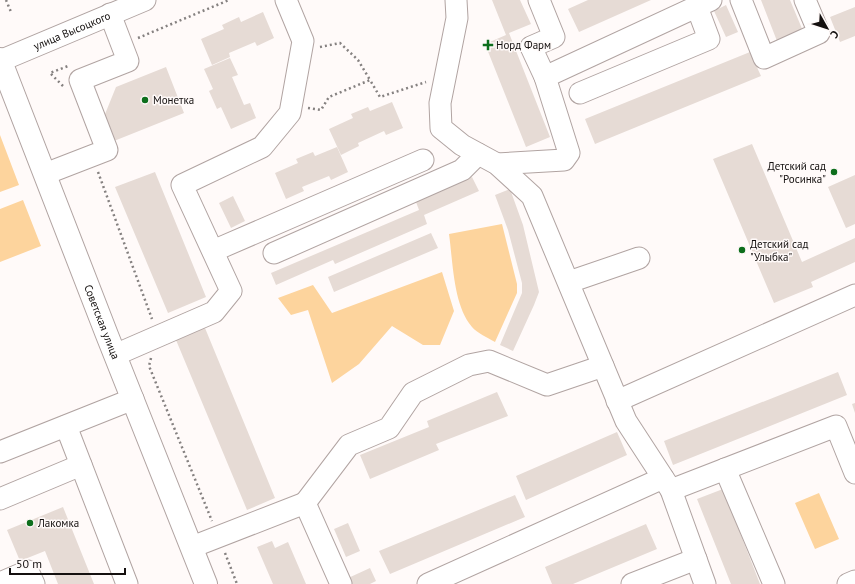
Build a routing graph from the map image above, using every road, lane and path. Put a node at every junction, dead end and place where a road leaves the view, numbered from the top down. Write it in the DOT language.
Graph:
graph roads {
  1 [pos="6,0"];
  2 [pos="145,0"];
  3 [pos="286,0"];
  4 [pos="456,0"];
  5 [pos="538,0"];
  6 [pos="741,0"];
  7 [pos="805,0"];
  8 [pos="704,3"];
  9 [pos="11,12"];
  10 [pos="110,14"];
  11 [pos="302,49"];
  12 [pos="0,61"];
  13 [pos="545,77"];
  14 [pos="370,80"];
  15 [pos="444,83"];
  16 [pos="580,93"];
  17 [pos="292,104"];
  18 [pos="478,154"];
  19 [pos="423,160"];
  20 [pos="497,164"];
  21 [pos="44,174"];
  22 [pos="213,251"];
  23 [pos="274,254"];
  24 [pos="640,258"];
  25 [pos="569,282"];
  26 [pos="855,295"];
  27 [pos="115,355"];
  28 [pos="603,366"];
  29 [pos="133,399"];
  30 [pos="617,401"];
  31 [pos="66,426"];
  32 [pos="0,452"];
  33 [pos="81,465"];
  34 [pos="724,469"];
  35 [pos="855,473"];
  36 [pos="667,484"];
  37 [pos="0,499"];
  38 [pos="305,503"];
  39 [pos="192,547"];
  40 [pos="696,559"];
  41 [pos="855,581"];
  42 [pos="0,583"];
  43 [pos="34,584"];
  44 [pos="127,584"];
  45 [pos="206,584"];
  46 [pos="341,584"];
  47 [pos="428,584"];
  48 [pos="632,584"];
  49 [pos="705,584"];
  50 [pos="774,584"];
  51 [pos="848,584"];
  1 -- 9 [label="path"];
  2 -- 10 [label="street, улица Высоцкого"];
  3 -- 11 [label="street"];
  4 -- 15 [label="street"];
  5 -- 13 [label="street"];
  6 -- 7 [label="street"];
  8 -- 13 [label="street"];
  8 -- 16 [label="street"];
  10 -- 12 [label="street, улица Высоцкого"];
  10 -- 21 [label="street"];
  11 -- 14 [label="path"];
  11 -- 17 [label="street"];
  12 -- 21 [label="main road, Советская улица"];
  13 -- 20 [label="street"];
  14 -- 15 [label="path"];
  14 -- 17 [label="path"];
  15 -- 18 [label="street"];
  17 -- 22 [label="street"];
  18 -- 20 [label="street"];
  18 -- 23 [label="street"];
  19 -- 22 [label="street"];
  20 -- 25 [label="street"];
  21 -- 27 [label="main road, Советская улица"];
  22 -- 27 [label="street"];
  24 -- 25 [label="street"];
  25 -- 28 [label="street"];
  26 -- 30 [label="street"];
  27 -- 29 [label="main road, Советская улица"];
  28 -- 30 [label="street"];
  28 -- 38 [label="street"];
  29 -- 31 [label="street"];
  29 -- 39 [label="main road, Советская улица"];
  30 -- 36 [label="street"];
  31 -- 32 [label="street"];
  31 -- 33 [label="street"];
  33 -- 37 [label="street"];
  33 -- 44 [label="street"];
  34 -- 35 [label="street"];
  34 -- 36 [label="street"];
  34 -- 50 [label="street"];
  36 -- 40 [label="street"];
  36 -- 47 [label="street"];
  38 -- 39 [label="street"];
  38 -- 46 [label="street"];
  39 -- 45 [label="main road, Советская улица"];
  40 -- 48 [label="street"];
  40 -- 49 [label="street"];
  41 -- 51 [label="street"];
  42 -- 43 [label="street"];
}
